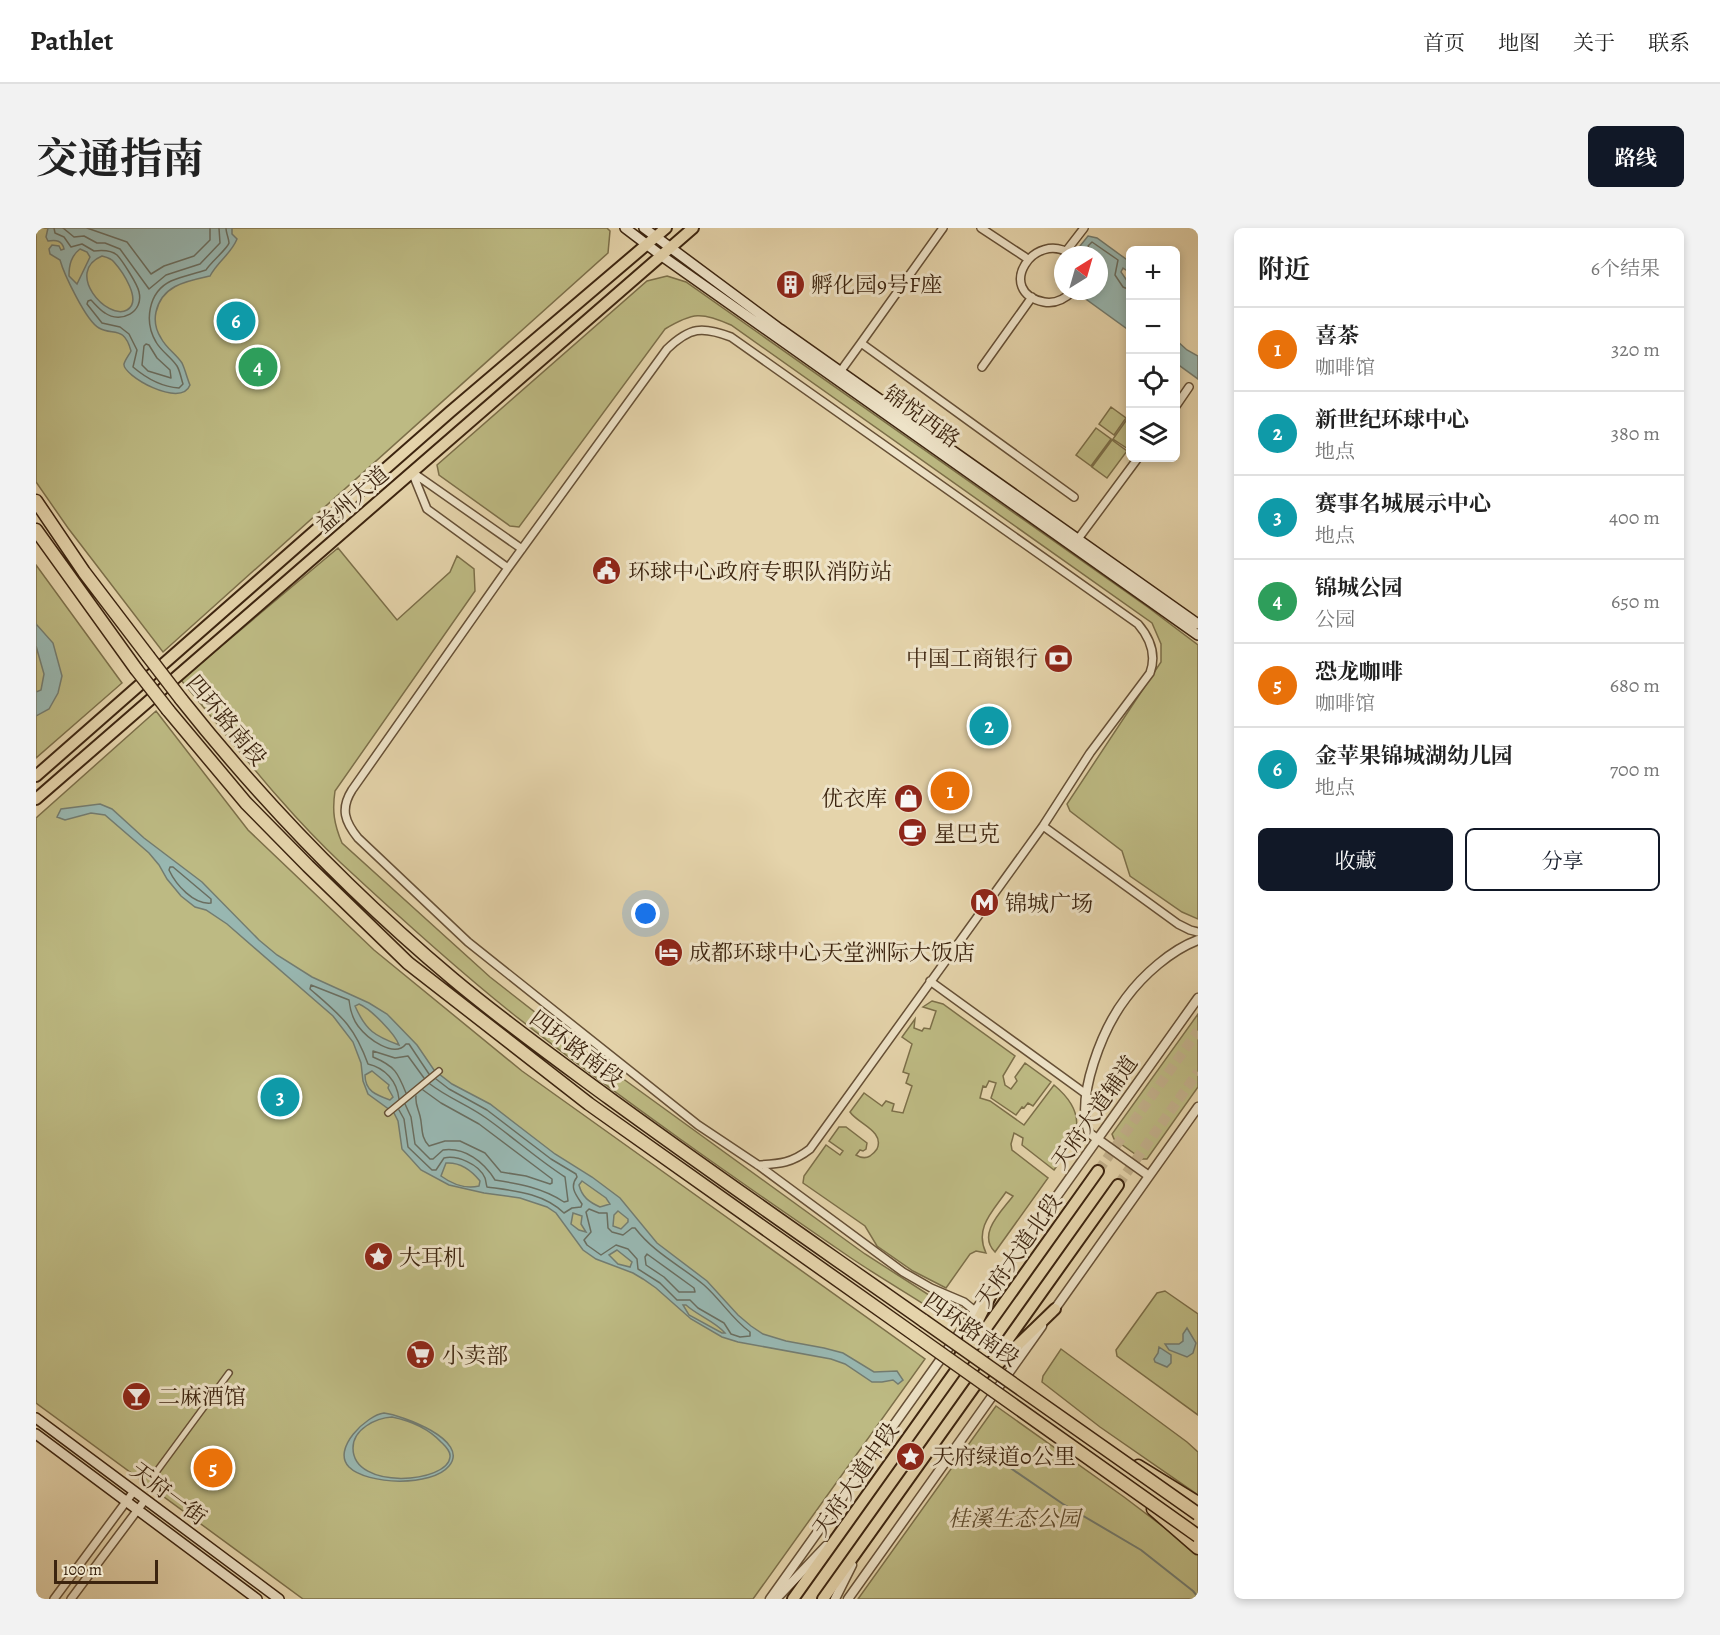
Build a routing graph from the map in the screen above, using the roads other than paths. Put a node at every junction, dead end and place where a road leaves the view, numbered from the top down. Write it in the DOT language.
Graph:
graph roads {
  1 [pos="625,228"];
  2 [pos="644,228"];
  3 [pos="666,228"];
  4 [pos="693,228"];
  5 [pos="943,228"];
  6 [pos="981,228"];
  7 [pos="1084,228"];
  8 [pos="655,236"];
  9 [pos="646,244"];
  10 [pos="1059,246"];
  11 [pos="1074,246"];
  12 [pos="671,248"];
  13 [pos="662,256"];
  14 [pos="1025,257"];
  15 [pos="1032,297"];
  16 [pos="1061,300"];
  17 [pos="861,344"];
  18 [pos="981,368"];
  19 [pos="840,372"];
  20 [pos="1189,387"];
  21 [pos="1180,400"];
  22 [pos="1135,462"];
  23 [pos="412,472"];
  24 [pos="1074,497"];
  25 [pos="36,501"];
  26 [pos="36,530"];
  27 [pos="1078,539"];
  28 [pos="522,549"];
  29 [pos="508,568"];
  30 [pos="1198,624"];
  31 [pos="1198,634"];
  32 [pos="36,776"];
  33 [pos="36,799"];
  34 [pos="1043,826"];
  35 [pos="1198,932"];
  36 [pos="1198,940"];
  37 [pos="930,981"];
  38 [pos="1198,998"];
  39 [pos="440,1071"];
  40 [pos="1086,1094"];
  41 [pos="1198,1107"];
  42 [pos="388,1113"];
  43 [pos="1097,1139"];
  44 [pos="758,1165"];
  45 [pos="1098,1170"];
  46 [pos="1149,1176"];
  47 [pos="1118,1185"];
  48 [pos="1002,1273"];
  49 [pos="1055,1309"];
  50 [pos="975,1311"];
  51 [pos="229,1373"];
  52 [pos="949,1381"];
  53 [pos="968,1395"];
  54 [pos="36,1418"];
  55 [pos="36,1434"];
  56 [pos="1084,1434"];
  57 [pos="153,1475"];
  58 [pos="1127,1486"];
  59 [pos="134,1491"];
  60 [pos="145,1500"];
  61 [pos="126,1501"];
  62 [pos="1198,1503"];
  63 [pos="137,1509"];
  64 [pos="1198,1514"];
  65 [pos="845,1526"];
  66 [pos="1198,1536"];
  67 [pos="865,1540"];
  68 [pos="1198,1548"];
  69 [pos="54,1599"];
  70 [pos="71,1599"];
  71 [pos="257,1599"];
  72 [pos="279,1599"];
  73 [pos="770,1599"];
  74 [pos="776,1599"];
  75 [pos="793,1599"];
  76 [pos="823,1599"];
  77 [pos="835,1599"];
  78 [pos="848,1599"];
  1 -- 9 [label="main road, 锦悦西路"];
  2 -- 8 [label="main road, 锦悦西路"];
  3 -- 8 [label="main road, 益州大道"];
  4 -- 12 [label="main road, 益州大道"];
  5 -- 17 [label="street"];
  6 -- 14 [label="street"];
  7 -- 11 [label="street"];
  8 -- 9 [label="main road, 益州大道"];
  8 -- 12 [label="main road, 锦悦西路"];
  9 -- 13 [label="main road, 锦悦西路"];
  9 -- 32 [label="main road, 益州大道"];
  10 -- 14 [label="street"];
  12 -- 13 [label="main road, 益州大道"];
  12 -- 19 [label="main road, 锦悦西路"];
  13 -- 23 [label="main road, 益州大道"];
  13 -- 31 [label="main road, 锦悦西路"];
  14 -- 15 [label="street"];
  15 -- 16 [label="street"];
  15 -- 18 [label="street"];
  17 -- 19 [label="street"];
  17 -- 24 [label="street"];
  19 -- 27 [label="main road, 锦悦西路"];
  20 -- 21 [label="street"];
  22 -- 27 [label="street"];
  23 -- 28 [label="street"];
  23 -- 29 [label="street"];
  23 -- 33 [label="main road, 益州大道"];
  25 -- 56 [label="highway, 四环路南段, bridge"];
  26 -- 58 [label="highway, 四环路南段, bridge"];
  27 -- 30 [label="main road, 锦悦西路"];
  28 -- 29 [label="street"];
  28 -- 34 [label="street"];
  29 -- 44 [label="street"];
  34 -- 35 [label="street"];
  34 -- 37 [label="street"];
  36 -- 40 [label="street"];
  37 -- 40 [label="street"];
  37 -- 44 [label="street"];
  38 -- 43 [label="street, 天府大道辅道"];
  39 -- 42 [label="street"];
  40 -- 43 [label="street"];
  41 -- 46 [label="street"];
  43 -- 46 [label="street"];
  43 -- 48 [label="street, 天府大道辅道"];
  44 -- 50 [label="street"];
  45 -- 52 [label="main road, 天府大道北段"];
  46 -- 49 [label="street"];
  47 -- 53 [label="main road, 天府大道北段"];
  48 -- 50 [label="street, 天府大道辅道"];
  48 -- 52 [label="main road"];
  49 -- 53 [label="main road"];
  49 -- 78 [label="street"];
  50 -- 73 [label="street, 天府大道辅道"];
  51 -- 57 [label="street"];
  52 -- 65 [label="main road, 天府大道中段"];
  53 -- 67 [label="main road, 天府大道中段"];
  54 -- 59 [label="main road, 天府一街"];
  55 -- 61 [label="main road, 天府一街"];
  56 -- 62 [label="highway, bridge"];
  56 -- 64 [label="highway, 四环路南段, bridge"];
  58 -- 66 [label="highway, 四环路南段, bridge"];
  58 -- 68 [label="highway, bridge"];
  59 -- 60 [label="main road, 天府一街"];
  59 -- 61 [label="street"];
  60 -- 63 [label="street"];
  60 -- 72 [label="main road, 天府一街"];
  61 -- 63 [label="main road, 天府一街"];
  61 -- 69 [label="street"];
  63 -- 70 [label="street"];
  63 -- 71 [label="main road, 天府一街"];
  65 -- 74 [label="street"];
  65 -- 75 [label="main road, 天府大道中段"];
  67 -- 76 [label="main road, 天府大道中段"];
  67 -- 77 [label="street"];
}
